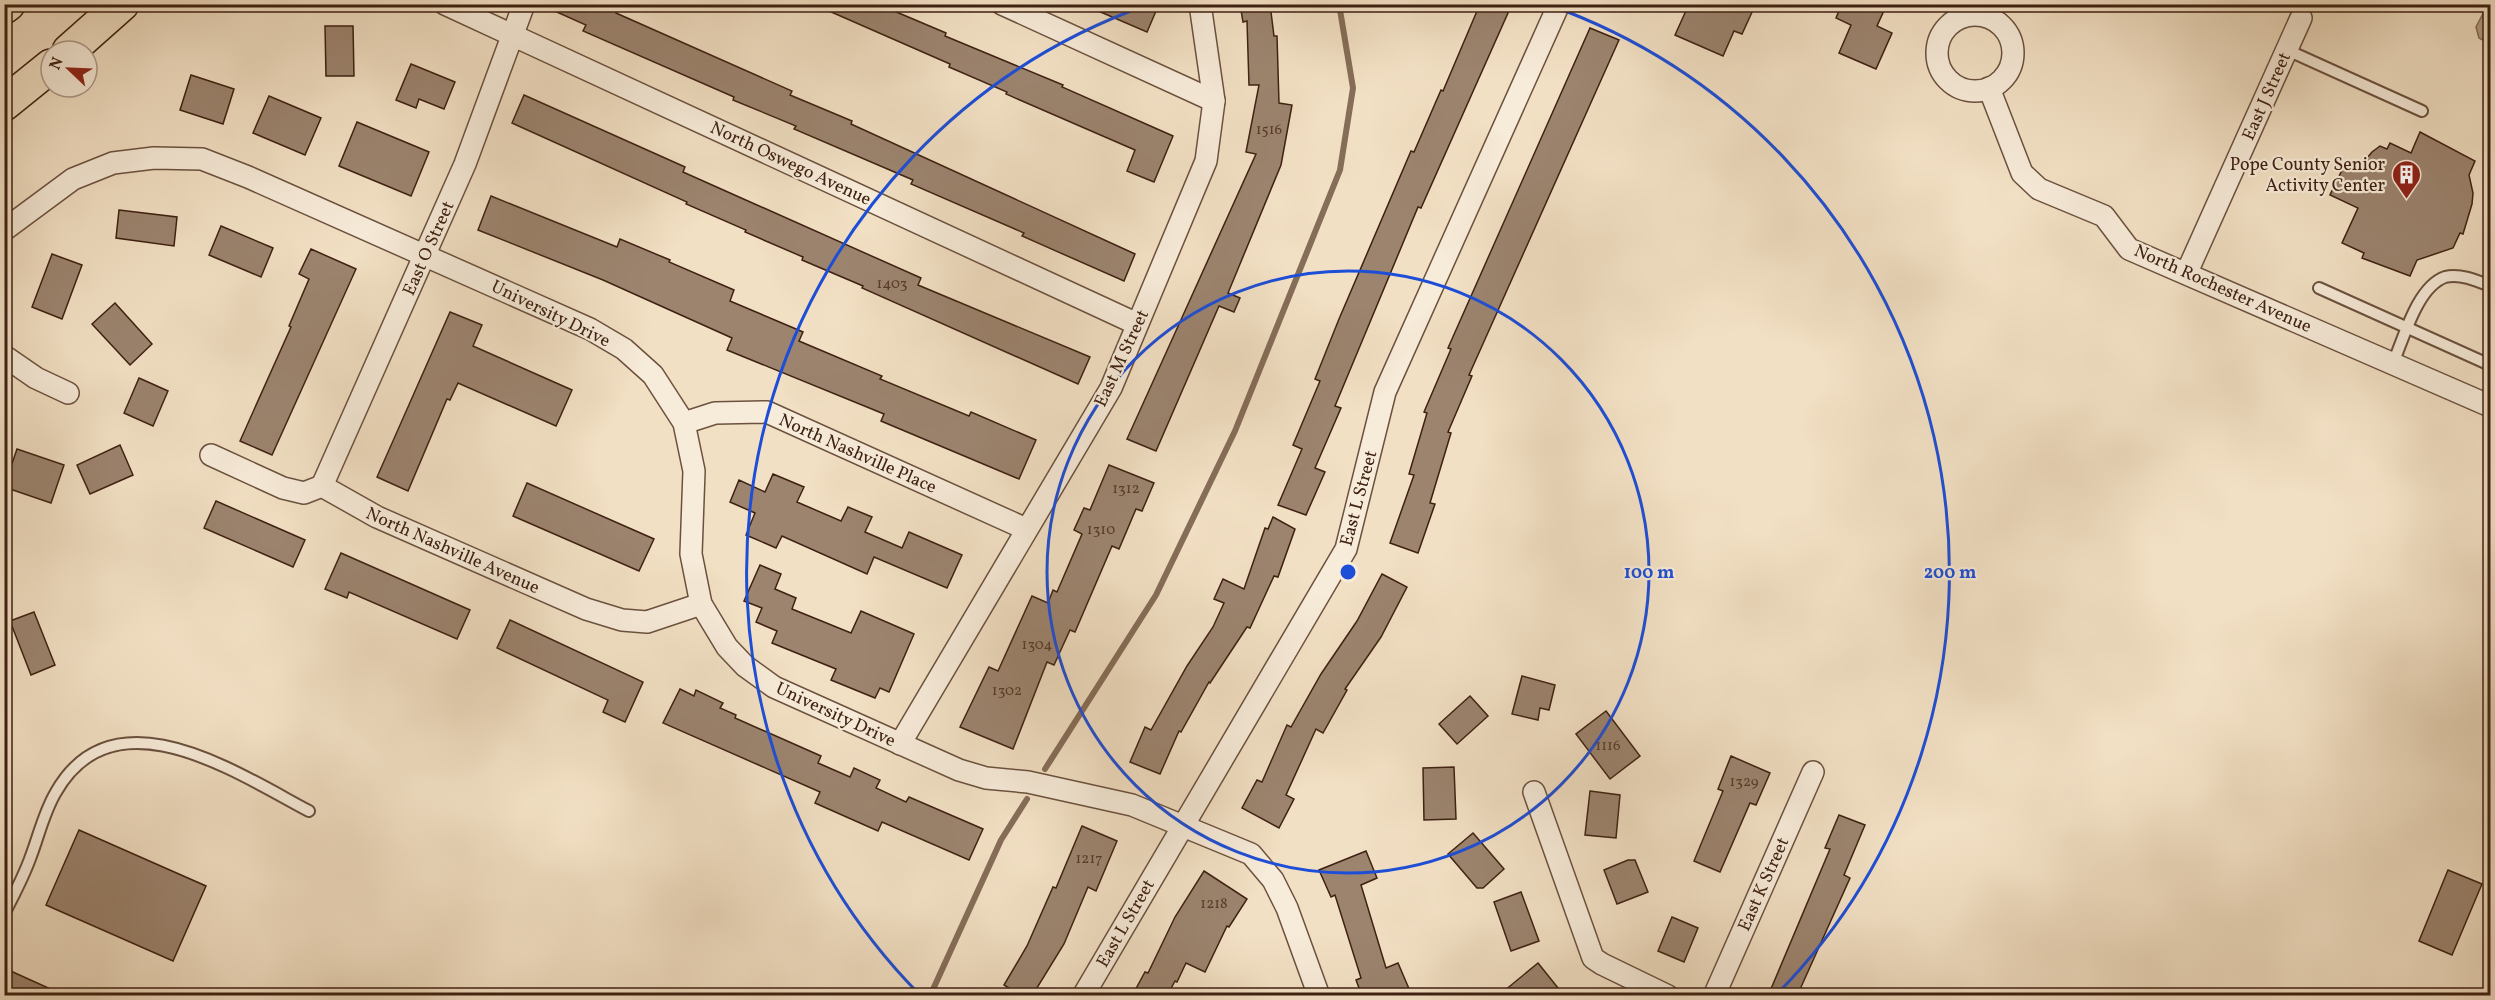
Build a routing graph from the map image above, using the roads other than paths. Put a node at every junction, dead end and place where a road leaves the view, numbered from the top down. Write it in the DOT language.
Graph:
graph roads {
  1 [pos="122,4"];
  2 [pos="445,4"];
  3 [pos="524,4"];
  4 [pos="1002,4"];
  5 [pos="1200,4"];
  6 [pos="1558,4"];
  7 [pos="2301,18"];
  8 [pos="512,34"];
  9 [pos="83,39"];
  10 [pos="2287,50"];
  11 [pos="39,76"];
  12 [pos="1989,88"];
  13 [pos="1214,101"];
  14 [pos="4,104"];
  15 [pos="2422,111"];
  16 [pos="4,230"];
  17 [pos="426,255"];
  18 [pos="2187,272"];
  19 [pos="2490,286"];
  20 [pos="2319,288"];
  21 [pos="1137,324"];
  22 [pos="2408,328"];
  23 [pos="4,356"];
  24 [pos="2393,363"];
  25 [pos="2490,365"];
  26 [pos="68,393"];
  27 [pos="2490,406"];
  28 [pos="684,423"];
  29 [pos="211,455"];
  30 [pos="322,486"];
  31 [pos="1026,529"];
  32 [pos="701,604"];
  33 [pos="900,744"];
  34 [pos="1813,772"];
  35 [pos="1534,792"];
  36 [pos="309,811"];
  37 [pos="1183,825"];
  38 [pos="4,914"];
  39 [pos="1083,996"];
  40 [pos="1319,996"];
  41 [pos="1668,996"];
  42 [pos="1714,996"];
  1 -- 9 [label="highway"];
  2 -- 8 [label="street, North Oswego Avenue"];
  3 -- 8 [label="street, East O Street"];
  4 -- 13 [label="street"];
  5 -- 13 [label="street, East M Street"];
  6 -- 37 [label="street, East L Street"];
  7 -- 10 [label="street, East J Street"];
  8 -- 17 [label="street, East O Street"];
  8 -- 21 [label="street, North Oswego Avenue"];
  10 -- 15 [label="lane"];
  10 -- 18 [label="street, East J Street"];
  11 -- 14 [label="highway"];
  12 -- 18 [label="street, North Rochester Avenue"];
  13 -- 21 [label="street, East M Street"];
  16 -- 17 [label="street, University Drive"];
  17 -- 28 [label="street, University Drive"];
  17 -- 30 [label="street, East O Street"];
  18 -- 24 [label="street, North Rochester Avenue"];
  19 -- 22 [label="lane"];
  20 -- 22 [label="lane"];
  21 -- 31 [label="street, East M Street"];
  22 -- 24 [label="lane"];
  22 -- 25 [label="lane"];
  23 -- 26 [label="street"];
  24 -- 27 [label="street, North Rochester Avenue"];
  28 -- 31 [label="street, North Nashville Place"];
  28 -- 32 [label="street, University Drive"];
  29 -- 30 [label="street"];
  30 -- 32 [label="street, North Nashville Avenue"];
  31 -- 33 [label="street, East M Street"];
  32 -- 33 [label="street, University Drive"];
  33 -- 37 [label="street, University Drive"];
  34 -- 42 [label="street, East K Street"];
  35 -- 41 [label="street"];
  36 -- 38 [label="lane"];
  37 -- 39 [label="street, East L Street"];
  37 -- 40 [label="street, University Drive"];
}
